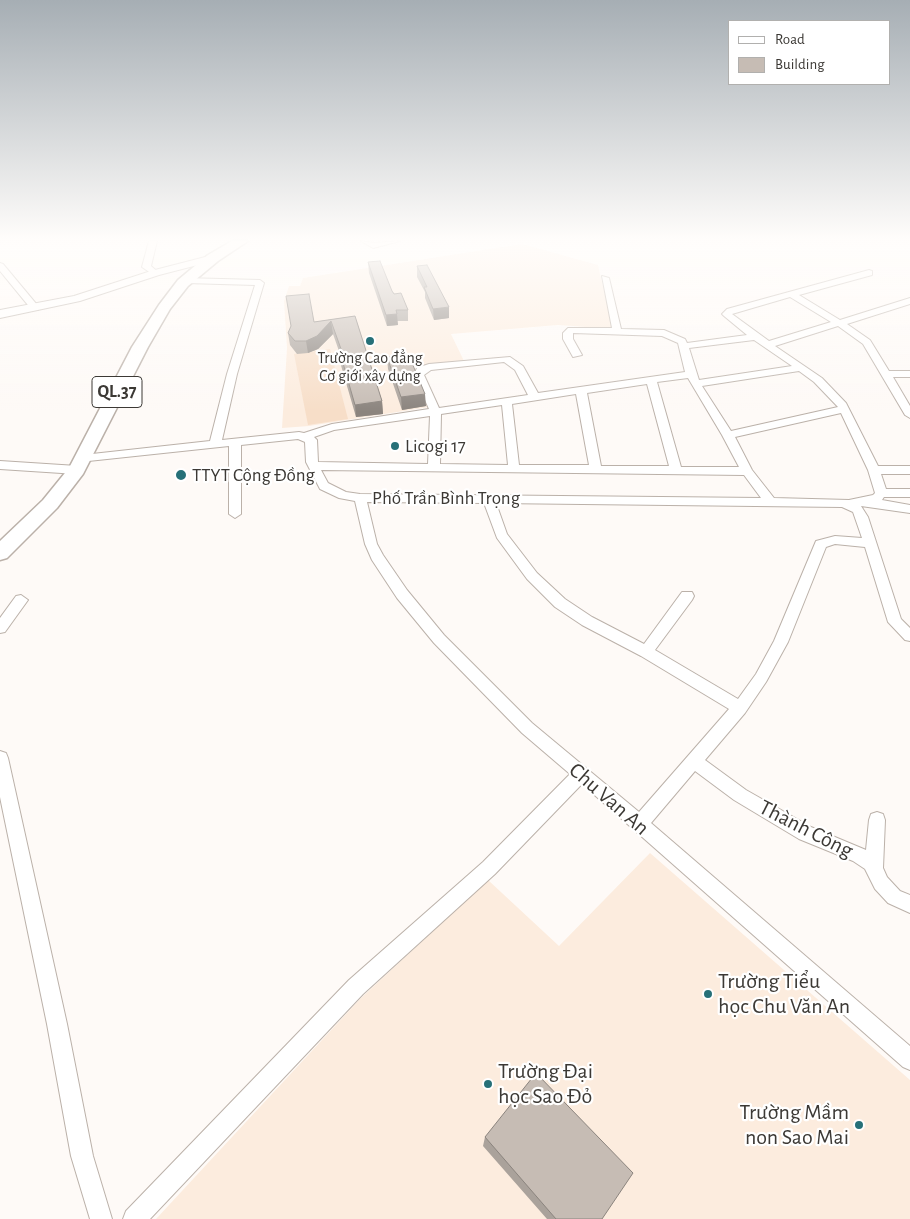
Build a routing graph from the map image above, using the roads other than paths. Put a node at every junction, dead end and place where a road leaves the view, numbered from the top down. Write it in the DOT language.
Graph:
graph roads {
  1 [pos="27,298"];
  2 [pos="79,298"];
  3 [pos="172,298"];
  4 [pos="255,298"];
  5 [pos="610,298"];
  6 [pos="782,298"];
  7 [pos="798,298"];
  8 [pos="910,301"];
  9 [pos="35,308"];
  10 [pos="0,314"];
  11 [pos="841,324"];
  12 [pos="617,331"];
  13 [pos="756,337"];
  14 [pos="768,345"];
  15 [pos="684,346"];
  16 [pos="576,355"];
  17 [pos="802,368"];
  18 [pos="888,374"];
  19 [pos="910,374"];
  20 [pos="693,379"];
  21 [pos="651,380"];
  22 [pos="581,391"];
  23 [pos="535,398"];
  24 [pos="506,402"];
  25 [pos="844,409"];
  26 [pos="436,413"];
  27 [pos="910,415"];
  28 [pos="306,436"];
  29 [pos="728,436"];
  30 [pos="235,443"];
  31 [pos="215,445"];
  32 [pos="80,464"];
  33 [pos="0,465"];
  34 [pos="314,466"];
  35 [pos="434,467"];
  36 [pos="514,468"];
  37 [pos="596,470"];
  38 [pos="676,470"];
  39 [pos="747,470"];
  40 [pos="874,470"];
  41 [pos="910,470"];
  42 [pos="881,493"];
  43 [pos="910,493"];
  44 [pos="360,498"];
  45 [pos="488,498"];
  46 [pos="770,501"];
  47 [pos="866,502"];
  48 [pos="850,504"];
  49 [pos="910,509"];
  50 [pos="235,514"];
  51 [pos="870,543"];
  52 [pos="0,553"];
  53 [pos="687,596"];
  54 [pos="21,600"];
  55 [pos="0,628"];
  56 [pos="910,636"];
  57 [pos="646,652"];
  58 [pos="740,708"];
  59 [pos="0,758"];
  60 [pos="694,761"];
  61 [pos="582,773"];
  62 [pos="877,820"];
  63 [pos="638,824"];
  64 [pos="874,869"];
  65 [pos="910,904"];
  66 [pos="910,1060"];
  67 [pos="101,1219"];
  68 [pos="134,1219"];
  1 -- 9 [label="street"];
  2 -- 9 [label="main road"];
  3 -- 32 [label="highway, QL.37"];
  4 -- 31 [label="street"];
  5 -- 12 [label="street"];
  6 -- 13 [label="street"];
  7 -- 11 [label="street"];
  8 -- 11 [label="street"];
  9 -- 10 [label="main road"];
  11 -- 14 [label="street"];
  11 -- 18 [label="street"];
  12 -- 15 [label="street"];
  12 -- 16 [label="street"];
  13 -- 14 [label="street"];
  13 -- 15 [label="street"];
  14 -- 17 [label="street"];
  15 -- 20 [label="street"];
  17 -- 20 [label="street"];
  17 -- 25 [label="street"];
  18 -- 19 [label="street"];
  18 -- 27 [label="street"];
  20 -- 21 [label="street"];
  20 -- 29 [label="street"];
  21 -- 22 [label="street"];
  21 -- 38 [label="street"];
  22 -- 23 [label="street"];
  22 -- 37 [label="street"];
  23 -- 24 [label="street"];
  23 -- 26 [label="street"];
  24 -- 26 [label="street"];
  24 -- 36 [label="street"];
  25 -- 29 [label="street"];
  25 -- 40 [label="street"];
  26 -- 28 [label="street"];
  26 -- 35 [label="street"];
  28 -- 30 [label="street"];
  28 -- 34 [label="street, Phố Trần Bình Trọng"];
  29 -- 39 [label="street"];
  30 -- 31 [label="street"];
  30 -- 50 [label="street"];
  31 -- 32 [label="street"];
  32 -- 33 [label="street"];
  32 -- 52 [label="highway, QL.37"];
  34 -- 35 [label="street"];
  34 -- 44 [label="street, Phố Trần Bình Trọng"];
  35 -- 36 [label="street"];
  36 -- 37 [label="street"];
  37 -- 38 [label="street"];
  38 -- 39 [label="street"];
  39 -- 46 [label="street"];
  40 -- 41 [label="street"];
  40 -- 42 [label="street"];
  42 -- 43 [label="street"];
  42 -- 47 [label="street"];
  44 -- 45 [label="street, Phố Trần Bình Trọng"];
  44 -- 61 [label="street, Chu Van An"];
  45 -- 46 [label="street, Phố Trần Bình Trọng"];
  45 -- 57 [label="street"];
  46 -- 48 [label="street, Phố Trần Bình Trọng"];
  47 -- 48 [label="street, Phố Trần Bình Trọng"];
  47 -- 49 [label="street"];
  48 -- 51 [label="street"];
  51 -- 56 [label="street"];
  51 -- 58 [label="street"];
  53 -- 57 [label="street"];
  54 -- 55 [label="street"];
  57 -- 58 [label="street"];
  58 -- 60 [label="street"];
  59 -- 67 [label="street"];
  60 -- 63 [label="street"];
  60 -- 64 [label="street, Thành Công"];
  61 -- 63 [label="street, Chu Van An"];
  61 -- 68 [label="street"];
  62 -- 64 [label="street"];
  63 -- 66 [label="street, Chu Van An"];
  64 -- 65 [label="street, Thành Công"];
}
